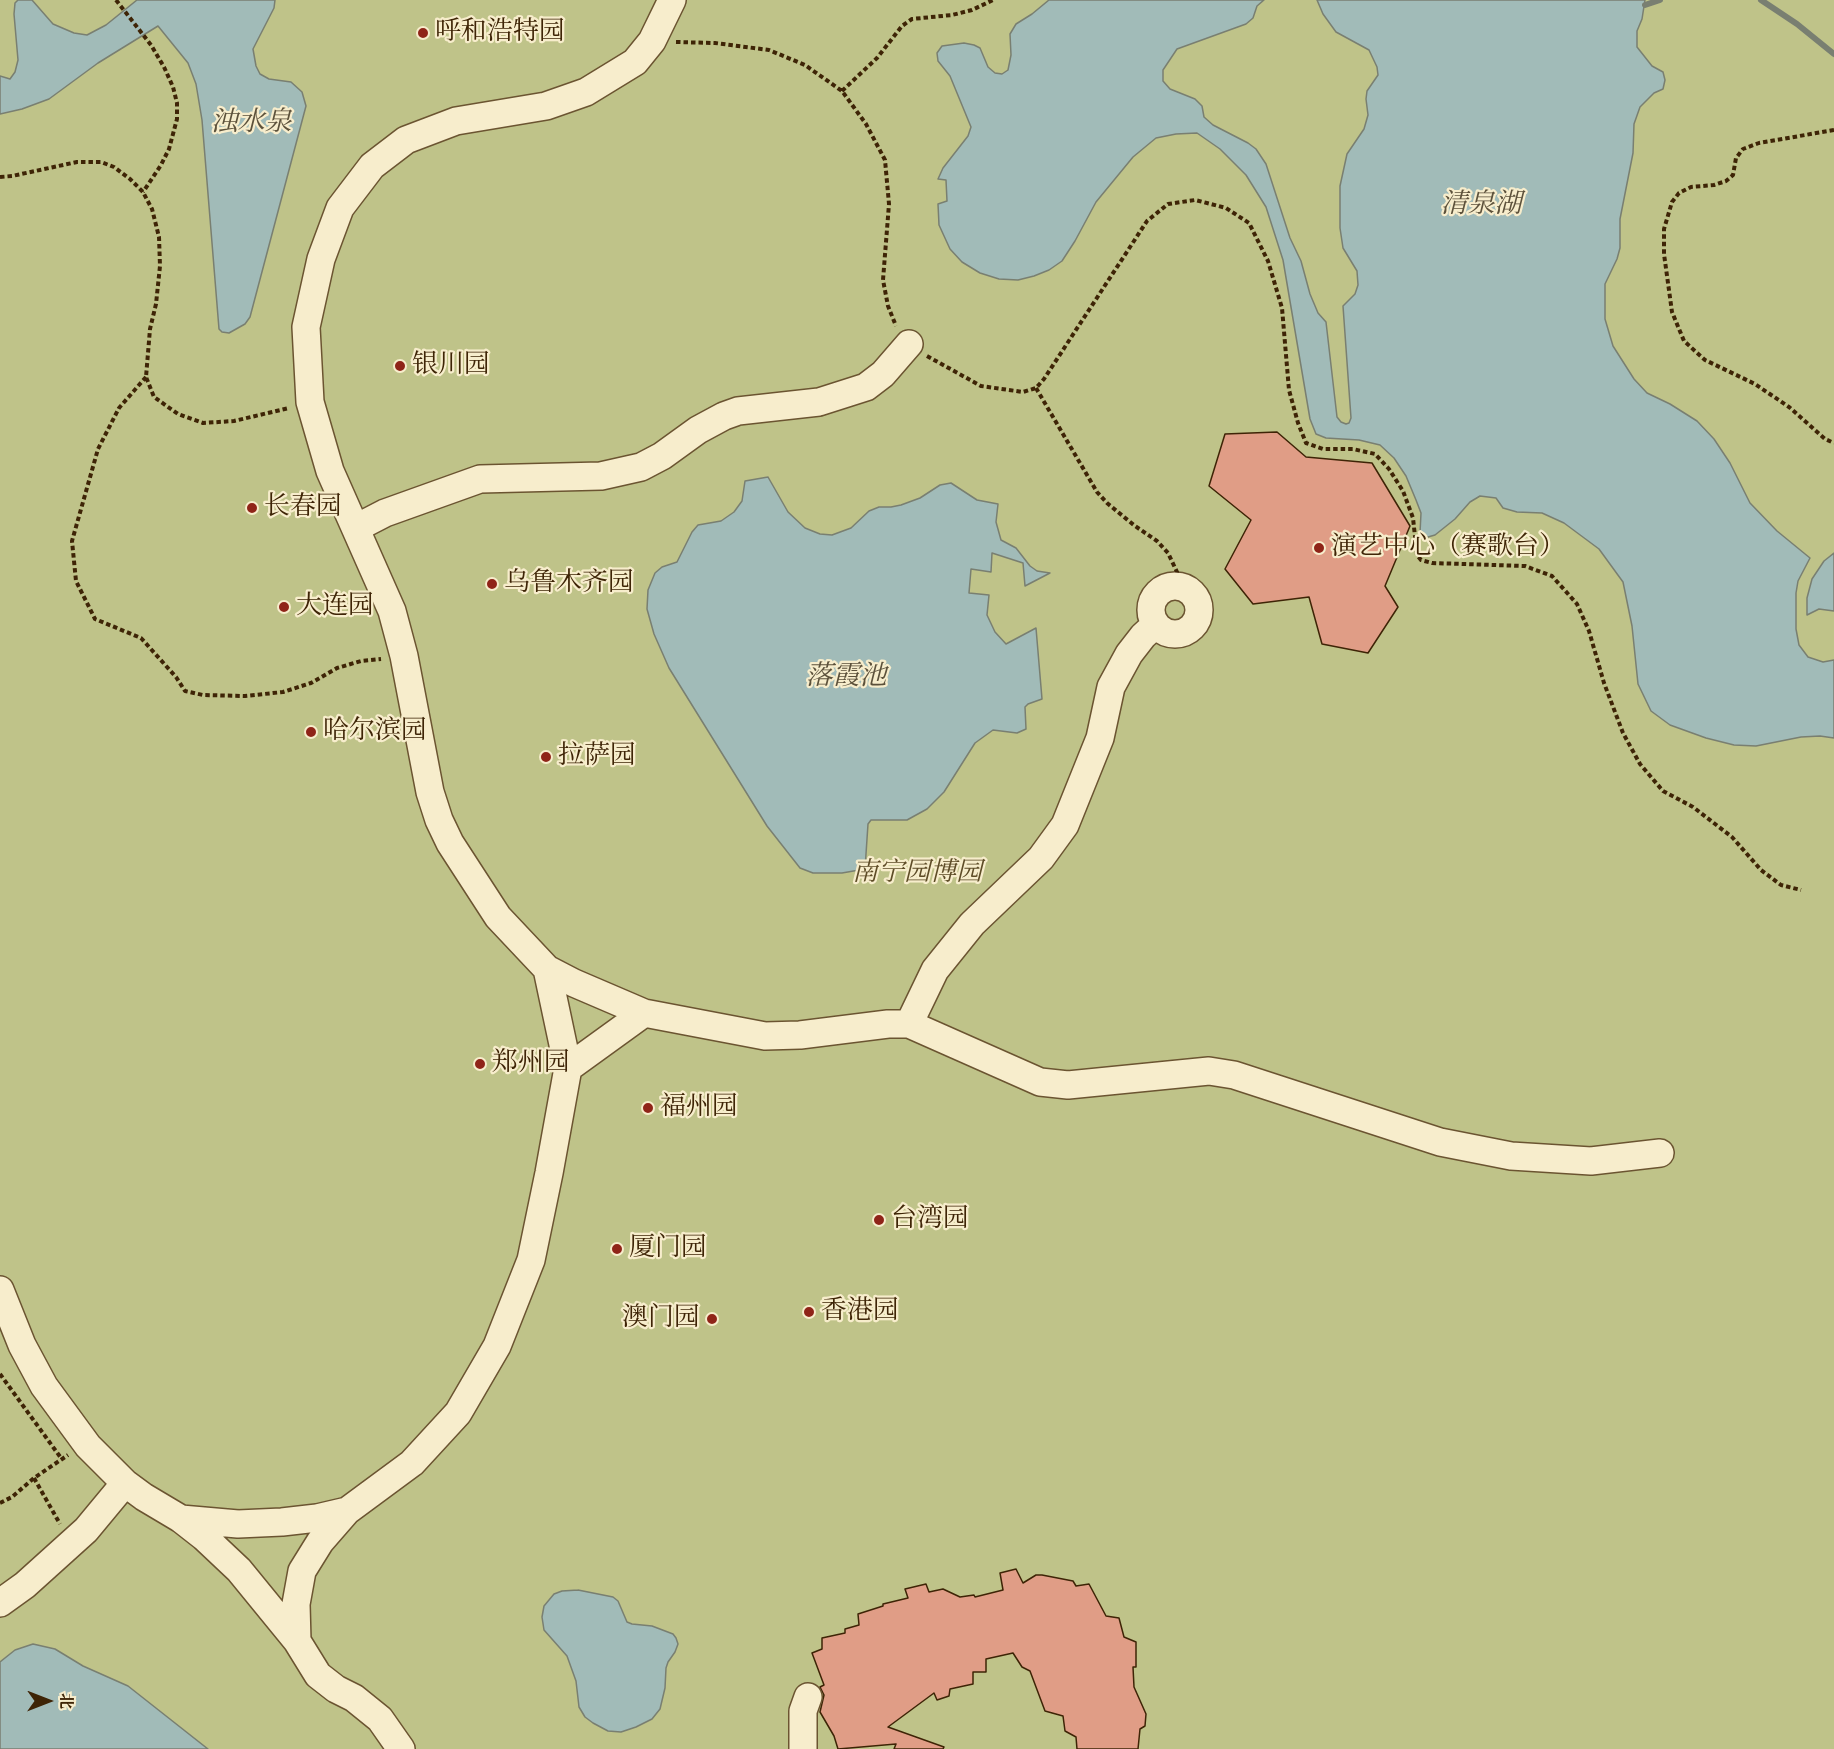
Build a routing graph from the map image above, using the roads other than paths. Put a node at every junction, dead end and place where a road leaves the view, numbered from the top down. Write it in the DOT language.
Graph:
graph roads {
  1 [pos="672,0"];
  2 [pos="909,344"];
  3 [pos="356,528"];
  4 [pos="1155,625"];
  5 [pos="547,969"];
  6 [pos="644,1013"];
  7 [pos="909,1024"];
  8 [pos="568,1068"];
  9 [pos="1660,1153"];
  10 [pos="0,1290"];
  11 [pos="125,1483"];
  12 [pos="347,1511"];
  13 [pos="181,1519"];
  14 [pos="0,1603"];
  15 [pos="297,1641"];
  16 [pos="808,1697"];
  17 [pos="401,1749"];
  18 [pos="803,1749"];
  1 -- 3 [label="street"];
  2 -- 3 [label="street"];
  3 -- 5 [label="street"];
  4 -- 4 [label="street"];
  4 -- 7 [label="street"];
  5 -- 6 [label="street"];
  5 -- 8 [label="street"];
  6 -- 7 [label="street"];
  6 -- 8 [label="street"];
  7 -- 9 [label="street"];
  8 -- 12 [label="street"];
  10 -- 11 [label="street"];
  11 -- 13 [label="street"];
  11 -- 14 [label="street"];
  12 -- 13 [label="street"];
  12 -- 15 [label="street"];
  13 -- 15 [label="street"];
  15 -- 17 [label="street"];
  16 -- 18 [label="street"];
}
